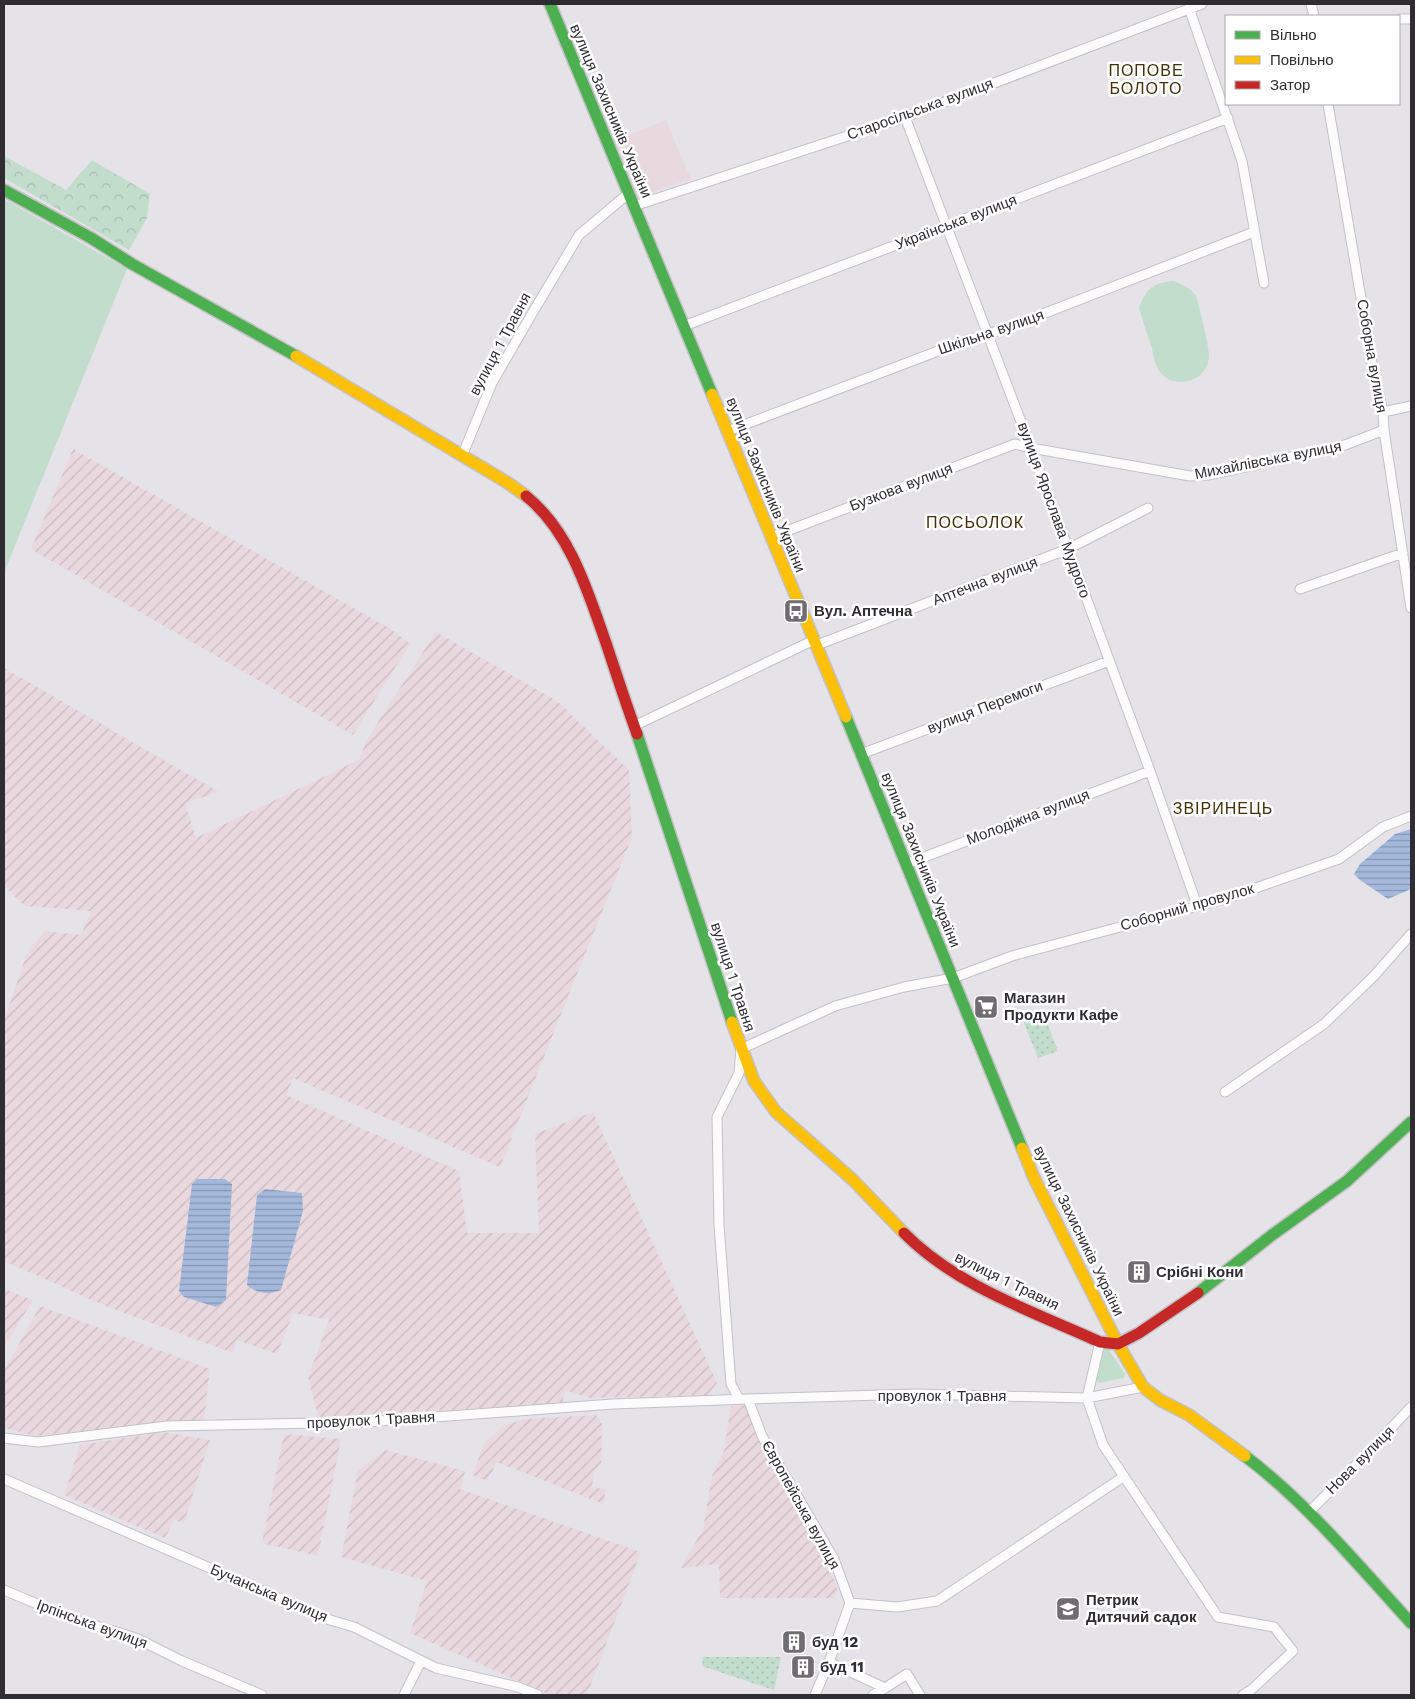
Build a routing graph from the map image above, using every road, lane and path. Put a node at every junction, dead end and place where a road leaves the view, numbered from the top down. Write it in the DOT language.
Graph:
graph roads {
  1 [pos="550,4"];
  2 [pos="1202,4"];
  3 [pos="1189,8"];
  4 [pos="1328,105"];
  5 [pos="905,117"];
  6 [pos="1228,118"];
  7 [pos="4,190"];
  8 [pos="629,193"];
  9 [pos="634,206"];
  10 [pos="946,226"];
  11 [pos="1254,232"];
  12 [pos="1264,283"];
  13 [pos="684,326"];
  14 [pos="988,335"];
  15 [pos="1411,406"];
  16 [pos="1383,412"];
  17 [pos="1384,430"];
  18 [pos="728,431"];
  19 [pos="1031,448"];
  20 [pos="462,456"];
  21 [pos="1148,508"];
  22 [pos="771,537"];
  23 [pos="1068,549"];
  24 [pos="1403,553"];
  25 [pos="1300,589"];
  26 [pos="1411,608"];
  27 [pos="815,643"];
  28 [pos="1109,661"];
  29 [pos="634,726"];
  30 [pos="861,754"];
  31 [pos="1150,771"];
  32 [pos="1411,816"];
  33 [pos="906,864"];
  34 [pos="1197,906"];
  35 [pos="1411,934"];
  36 [pos="953,978"];
  37 [pos="741,1049"];
  38 [pos="1225,1092"];
  39 [pos="1411,1122"];
  40 [pos="1100,1342"];
  41 [pos="1118,1344"];
  42 [pos="1144,1387"];
  43 [pos="1087,1398"];
  44 [pos="744,1399"];
  45 [pos="1411,1407"];
  46 [pos="4,1438"];
  47 [pos="1123,1477"];
  48 [pos="4,1479"];
  49 [pos="1309,1512"];
  50 [pos="4,1590"];
  51 [pos="850,1603"];
  52 [pos="1411,1623"];
  53 [pos="421,1661"];
  54 [pos="829,1662"];
  55 [pos="885,1688"];
  56 [pos="1253,1693"];
  57 [pos="262,1695"];
  58 [pos="404,1695"];
  59 [pos="538,1695"];
  60 [pos="815,1695"];
  61 [pos="874,1695"];
  62 [pos="920,1695"];
  63 [pos="1243,1695"];
  1 -- 8 [label="street, вулиця Захисників України"];
  2 -- 3 [label="street, Старосільська вулиця"];
  3 -- 5 [label="street, Старосільська вулиця"];
  3 -- 6 [label="street"];
  4 -- 16 [label="street, Соборна вулиця"];
  5 -- 9 [label="street, Старосільська вулиця"];
  5 -- 10 [label="street, вулиця Ярослава Мудрого"];
  6 -- 10 [label="street, Українська вулиця"];
  6 -- 11 [label="street"];
  7 -- 20 [label="street"];
  8 -- 9 [label="street"];
  8 -- 20 [label="street, вулиця 1 Травня"];
  9 -- 13 [label="street, вулиця Захисників України"];
  10 -- 13 [label="street, Українська вулиця"];
  10 -- 14 [label="street, вулиця Ярослава Мудрого"];
  11 -- 12 [label="street"];
  11 -- 14 [label="street, Шкільна вулиця"];
  13 -- 18 [label="street, вулиця Захисників України"];
  14 -- 18 [label="street, Шкільна вулиця"];
  14 -- 19 [label="street, вулиця Ярослава Мудрого"];
  15 -- 16 [label="street"];
  16 -- 17 [label="street, Соборна вулиця"];
  17 -- 19 [label="street, Михайлівська вулиця"];
  17 -- 24 [label="street, Соборна вулиця"];
  18 -- 22 [label="street, вулиця Захисників України"];
  19 -- 22 [label="street, Бузкова вулиця"];
  19 -- 23 [label="street, вулиця Ярослава Мудрого"];
  20 -- 29 [label="street, вулиця 1 Травня"];
  21 -- 23 [label="street, Аптечна вулиця"];
  22 -- 27 [label="street, вулиця Захисників України"];
  23 -- 27 [label="street, Аптечна вулиця"];
  23 -- 28 [label="street, вулиця Ярослава Мудрого"];
  24 -- 25 [label="street"];
  24 -- 26 [label="street, Соборна вулиця"];
  27 -- 29 [label="street, Аптечна вулиця"];
  27 -- 30 [label="street, вулиця Захисників України"];
  28 -- 30 [label="street, вулиця Перемоги"];
  28 -- 31 [label="street, вулиця Ярослава Мудрого"];
  29 -- 37 [label="street, вулиця 1 Травня"];
  30 -- 33 [label="street, вулиця Захисників України"];
  31 -- 33 [label="street, Молодіжна вулиця"];
  31 -- 34 [label="street, вулиця Ярослава Мудрого"];
  32 -- 34 [label="street, Соборний провулок"];
  33 -- 36 [label="street, вулиця Захисників України"];
  34 -- 36 [label="street, Соборний провулок"];
  35 -- 38 [label="street"];
  36 -- 37 [label="street, Соборний провулок"];
  36 -- 41 [label="street, вулиця Захисників України"];
  37 -- 40 [label="street, вулиця 1 Травня"];
  37 -- 44 [label="street"];
  39 -- 41 [label="street"];
  40 -- 41 [label="street, вулиця 1 Травня"];
  40 -- 43 [label="street"];
  41 -- 42 [label="street, вулиця Захисників України"];
  42 -- 43 [label="street, провулок 1 Травня"];
  42 -- 49 [label="street, вулиця Захисників України"];
  43 -- 44 [label="street, провулок 1 Травня"];
  43 -- 47 [label="street"];
  44 -- 46 [label="street, провулок 1 Травня"];
  44 -- 51 [label="street, Європейська вулиця"];
  45 -- 49 [label="street, Нова вулиця"];
  47 -- 51 [label="street"];
  47 -- 56 [label="street"];
  48 -- 53 [label="street, Бучанська вулиця"];
  49 -- 52 [label="street, вулиця Захисників України"];
  50 -- 57 [label="street, Ірпінська вулиця"];
  51 -- 54 [label="street"];
  53 -- 58 [label="street"];
  53 -- 59 [label="street, Бучанська вулиця"];
  54 -- 55 [label="street"];
  54 -- 60 [label="street"];
  55 -- 61 [label="street"];
  55 -- 62 [label="street"];
  56 -- 63 [label="street"];
}
